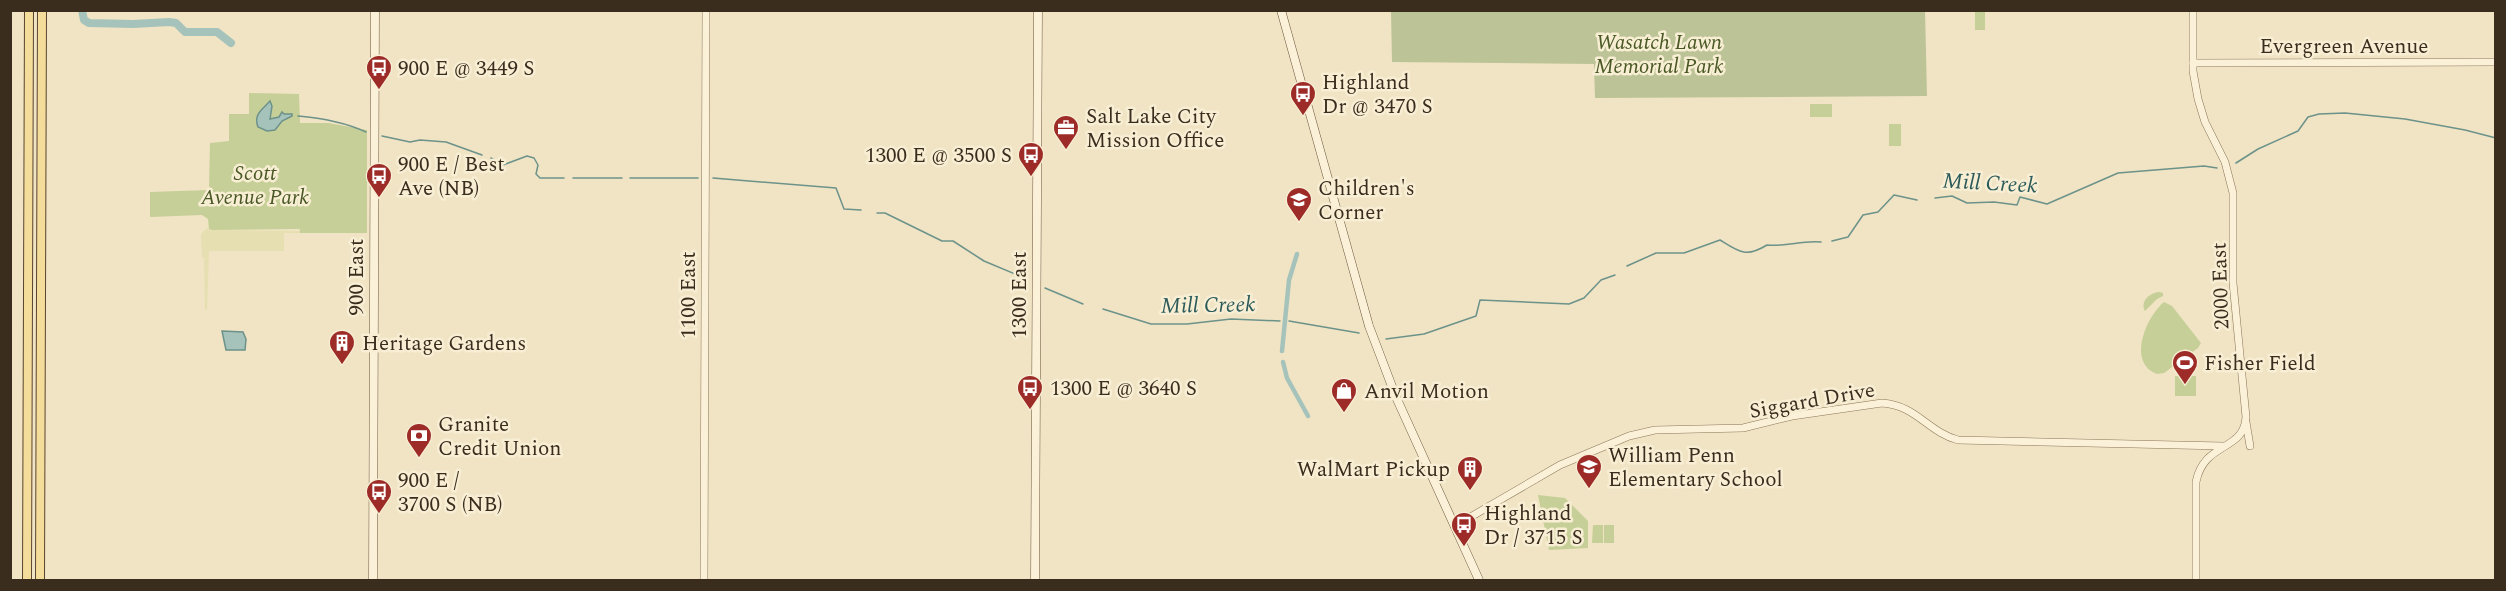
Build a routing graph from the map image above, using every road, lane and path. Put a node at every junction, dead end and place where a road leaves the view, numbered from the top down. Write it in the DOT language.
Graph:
graph roads {
  1 [pos="29,10"];
  2 [pos="42,10"];
  3 [pos="375,10"];
  4 [pos="706,10"];
  5 [pos="1038,10"];
  6 [pos="1281,10"];
  7 [pos="2193,10"];
  8 [pos="2496,62"];
  9 [pos="2193,63"];
  10 [pos="2246,422"];
  11 [pos="2223,446"];
  12 [pos="2250,446"];
  13 [pos="1455,526"];
  14 [pos="27,580"];
  15 [pos="40,580"];
  16 [pos="373,580"];
  17 [pos="704,580"];
  18 [pos="1035,580"];
  19 [pos="1479,580"];
  20 [pos="2196,580"];
  1 -- 14 [label="main road"];
  2 -- 15 [label="main road"];
  3 -- 16 [label="main road, 900 East"];
  4 -- 17 [label="street, 1100 East"];
  5 -- 18 [label="main road, 1300 East"];
  6 -- 13 [label="main road"];
  7 -- 9 [label="street, 2000 East"];
  8 -- 9 [label="street, Evergreen Avenue"];
  9 -- 10 [label="street, 2000 East"];
  10 -- 11 [label="street"];
  10 -- 12 [label="street, 2000 East"];
  11 -- 13 [label="street, Siggard Drive"];
  11 -- 20 [label="street"];
  13 -- 19 [label="main road"];
}
